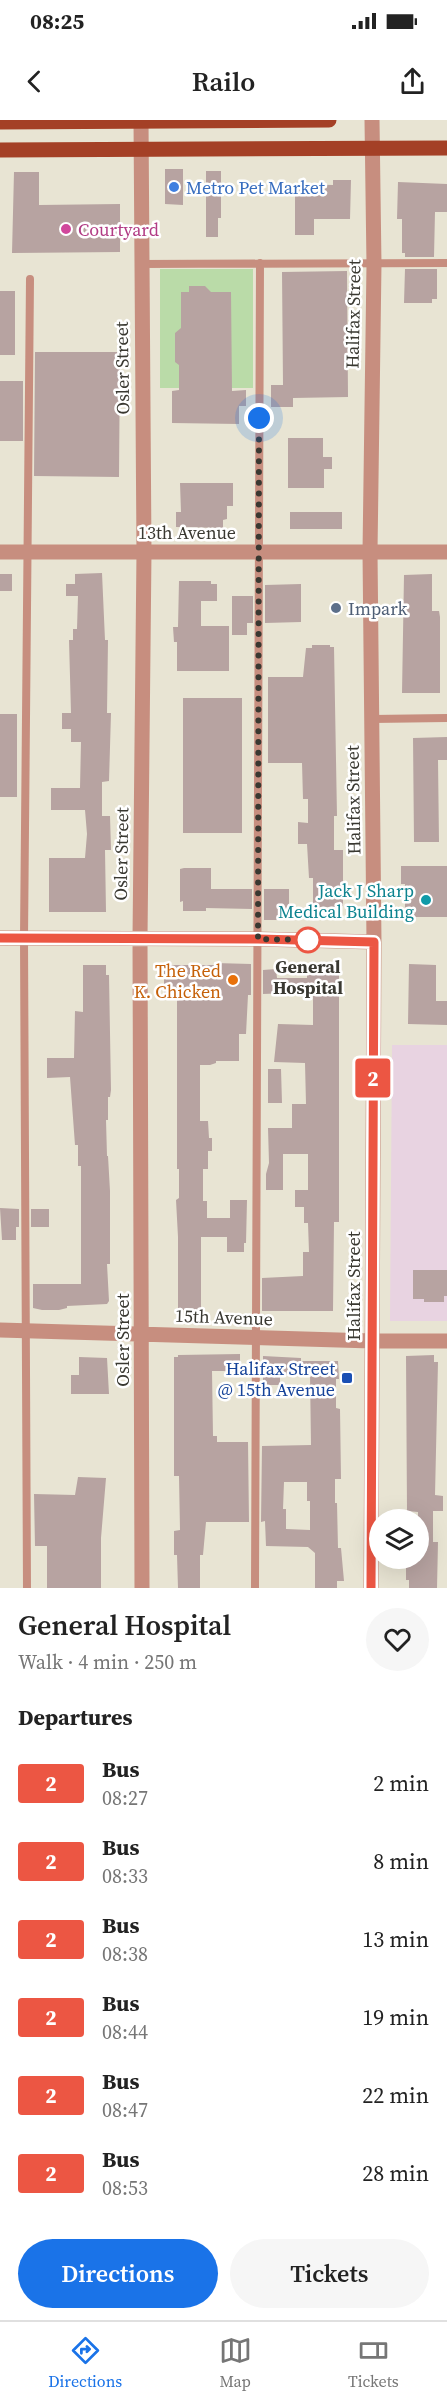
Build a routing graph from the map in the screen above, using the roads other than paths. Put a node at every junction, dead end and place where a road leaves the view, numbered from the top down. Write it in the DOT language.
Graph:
graph roads {
  1 [pos="329,120"];
  2 [pos="372,120"];
  3 [pos="141,121"];
  4 [pos="0,123"];
  5 [pos="372,148"];
  6 [pos="447,148"];
  7 [pos="0,150"];
  8 [pos="141,150"];
  9 [pos="260,263"];
  10 [pos="447,263"];
  11 [pos="141,264"];
  12 [pos="374,264"];
  13 [pos="30,279"];
  14 [pos="0,552"];
  15 [pos="28,552"];
  16 [pos="144,552"];
  17 [pos="259,552"];
  18 [pos="370,552"];
  19 [pos="447,552"];
  20 [pos="447,718"];
  21 [pos="372,719"];
  22 [pos="0,938"];
  23 [pos="24,938"];
  24 [pos="140,938"];
  25 [pos="258,939"];
  26 [pos="374,942"];
  27 [pos="0,1330"];
  28 [pos="26,1330"];
  29 [pos="141,1334"];
  30 [pos="256,1338"];
  31 [pos="372,1341"];
  32 [pos="447,1341"];
  33 [pos="27,1588"];
  34 [pos="142,1588"];
  35 [pos="255,1588"];
  36 [pos="371,1588"];
  1 -- 3 [label="main road"];
  2 -- 5 [label="street, Halifax Street"];
  3 -- 4 [label="main road"];
  3 -- 8 [label="street, Osler Street"];
  5 -- 6 [label="main road"];
  5 -- 8 [label="main road"];
  5 -- 12 [label="street, Halifax Street"];
  7 -- 8 [label="main road"];
  8 -- 11 [label="street, Osler Street"];
  9 -- 11 [label="lane"];
  9 -- 12 [label="lane"];
  9 -- 17 [label="lane"];
  10 -- 12 [label="lane"];
  11 -- 16 [label="street, Osler Street"];
  12 -- 18 [label="street, Halifax Street"];
  13 -- 15 [label="lane"];
  14 -- 15 [label="street, 13th Avenue"];
  15 -- 16 [label="street, 13th Avenue"];
  15 -- 23 [label="lane"];
  16 -- 17 [label="street, 13th Avenue"];
  16 -- 24 [label="street, Osler Street"];
  17 -- 18 [label="street, 13th Avenue"];
  17 -- 25 [label="lane"];
  18 -- 19 [label="street, 13th Avenue"];
  18 -- 21 [label="street, Halifax Street"];
  20 -- 21 [label="lane"];
  21 -- 26 [label="street, Halifax Street"];
  22 -- 23 [label="street"];
  23 -- 24 [label="street"];
  23 -- 28 [label="lane"];
  24 -- 25 [label="street"];
  24 -- 29 [label="street, Osler Street"];
  25 -- 26 [label="street"];
  25 -- 30 [label="lane"];
  26 -- 31 [label="street, Halifax Street"];
  27 -- 28 [label="street, 15th Avenue"];
  28 -- 29 [label="street, 15th Avenue"];
  28 -- 33 [label="lane"];
  29 -- 30 [label="street, 15th Avenue"];
  29 -- 34 [label="street, Osler Street"];
  30 -- 31 [label="street, 15th Avenue"];
  30 -- 35 [label="lane"];
  31 -- 32 [label="street, 15th Avenue"];
  31 -- 36 [label="street, Halifax Street"];
}
